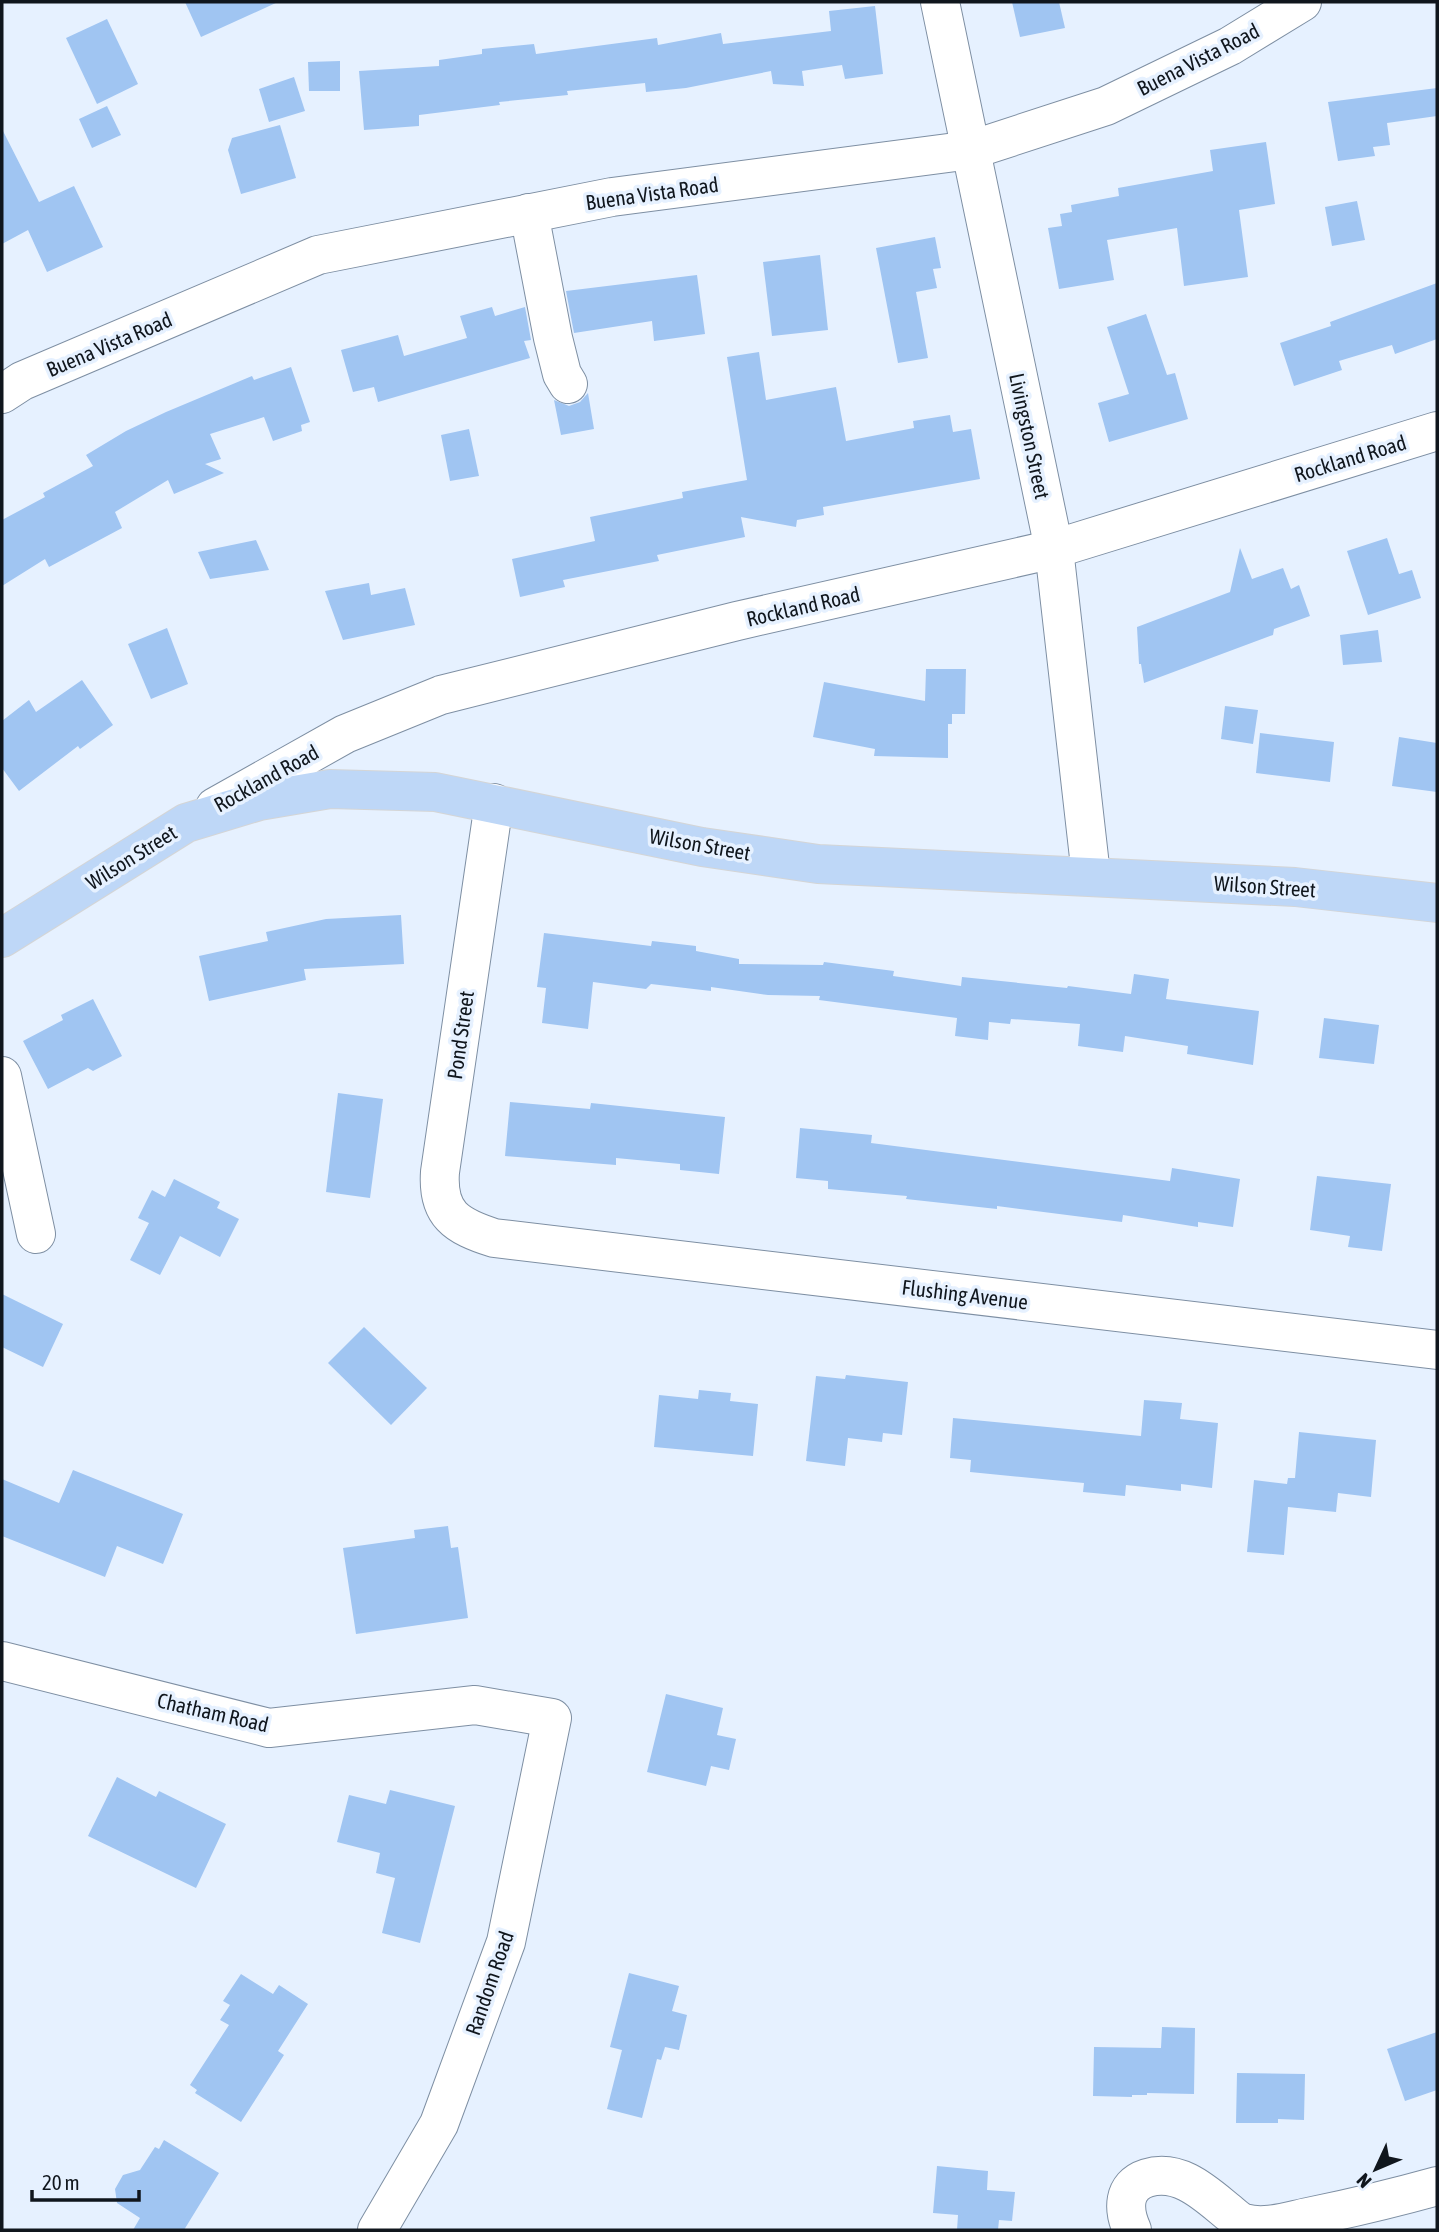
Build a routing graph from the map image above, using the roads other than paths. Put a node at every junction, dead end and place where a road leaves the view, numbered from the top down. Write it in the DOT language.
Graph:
graph roads {
  1 [pos="940,2"];
  2 [pos="1302,2"];
  3 [pos="971,150"];
  4 [pos="528,213"];
  5 [pos="568,384"];
  6 [pos="2,394"];
  7 [pos="1437,431"];
  8 [pos="1054,549"];
  9 [pos="494,803"];
  10 [pos="186,823"];
  11 [pos="1091,875"];
  12 [pos="1437,903"];
  13 [pos="2,938"];
  14 [pos="2,1076"];
  15 [pos="36,1234"];
  16 [pos="494,1238"];
  17 [pos="1437,1350"];
  18 [pos="2,1661"];
  19 [pos="552,1718"];
  20 [pos="1437,2186"];
  21 [pos="1233,2226"];
  22 [pos="377,2230"];
  23 [pos="1132,2230"];
  1 -- 3 [label="street, Livingston Street"];
  2 -- 3 [label="street, Buena Vista Road"];
  3 -- 4 [label="street, Buena Vista Road"];
  3 -- 8 [label="street, Livingston Street"];
  4 -- 5 [label="street"];
  4 -- 6 [label="street, Buena Vista Road"];
  7 -- 8 [label="street, Rockland Road"];
  8 -- 10 [label="street, Rockland Road"];
  8 -- 11 [label="street, Livingston Street"];
  9 -- 10 [label="main road, Wilson Street"];
  9 -- 11 [label="main road, Wilson Street"];
  9 -- 16 [label="street, Pond Street"];
  10 -- 13 [label="main road, Wilson Street"];
  11 -- 12 [label="main road, Wilson Street"];
  14 -- 15 [label="street"];
  16 -- 17 [label="street, Flushing Avenue"];
  18 -- 19 [label="street, Chatham Road"];
  19 -- 22 [label="street, Random Road"];
  20 -- 21 [label="street"];
  21 -- 23 [label="street"];
}
